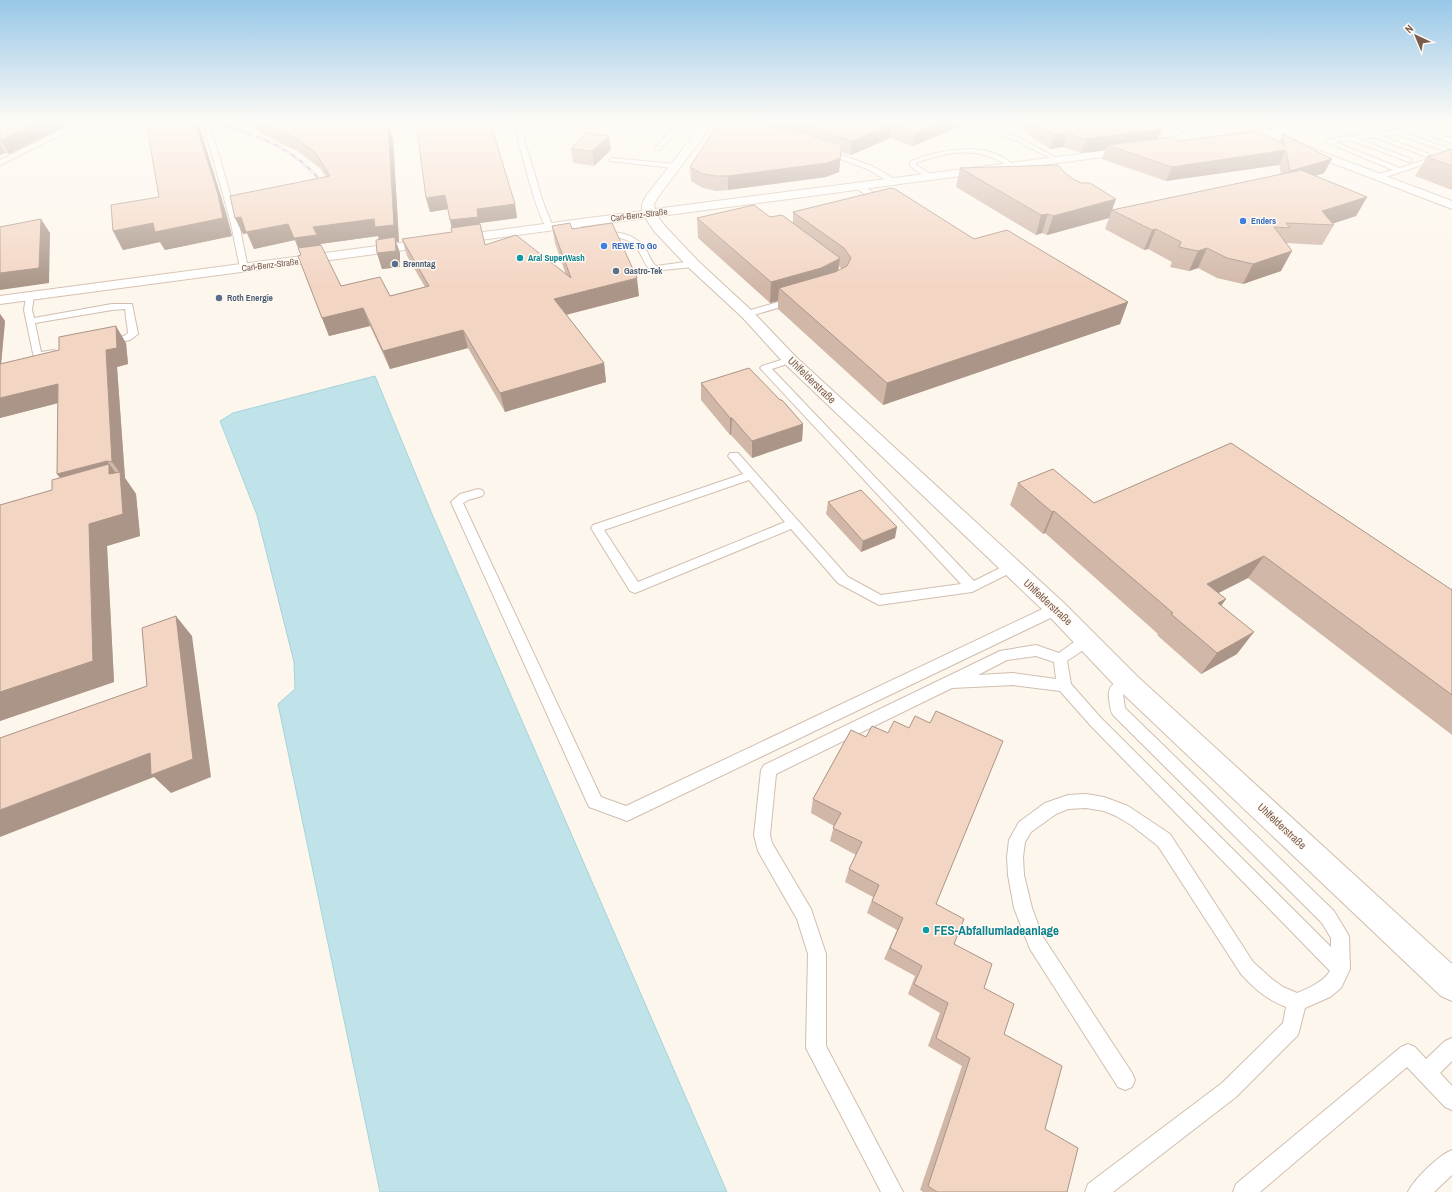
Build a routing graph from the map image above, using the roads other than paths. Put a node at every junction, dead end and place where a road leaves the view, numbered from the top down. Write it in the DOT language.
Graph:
graph roads {
  1 [pos="222,178"];
  2 [pos="532,178"];
  3 [pos="665,178"];
  4 [pos="887,178"];
  5 [pos="925,178"];
  6 [pos="1382,178"];
  7 [pos="894,182"];
  8 [pos="659,186"];
  9 [pos="859,186"];
  10 [pos="866,204"];
  11 [pos="715,205"];
  12 [pos="1452,205"];
  13 [pos="649,214"];
  14 [pos="576,224"];
  15 [pos="548,227"];
  16 [pos="693,264"];
  17 [pos="244,268"];
  18 [pos="30,296"];
  19 [pos="803,298"];
  20 [pos="0,300"];
  21 [pos="747,314"];
  22 [pos="30,321"];
  23 [pos="96,344"];
  24 [pos="66,351"];
  25 [pos="790,360"];
  26 [pos="734,456"];
  27 [pos="751,475"];
  28 [pos="478,493"];
  29 [pos="793,523"];
  30 [pos="1010,568"];
  31 [pos="972,587"];
  32 [pos="1056,610"];
  33 [pos="1087,640"];
  34 [pos="1060,659"];
  35 [pos="950,682"];
  36 [pos="1129,684"];
  37 [pos="1064,686"];
  38 [pos="1341,969"];
  39 [pos="1452,985"];
  40 [pos="1297,1002"];
  41 [pos="1452,1048"];
  42 [pos="1426,1073"];
  43 [pos="1125,1080"];
  44 [pos="1452,1100"];
  45 [pos="1452,1160"];
  46 [pos="892,1192"];
  47 [pos="1096,1192"];
  48 [pos="1244,1192"];
  49 [pos="1419,1192"];
  1 -- 17 [label="lane"];
  2 -- 15 [label="lane"];
  3 -- 8 [label="main road"];
  4 -- 7 [label="lane"];
  5 -- 7 [label="main road, Carl-Benz-Straße"];
  6 -- 12 [label="main road"];
  7 -- 9 [label="main road, Carl-Benz-Straße"];
  8 -- 11 [label="main road"];
  8 -- 13 [label="main road"];
  9 -- 10 [label="lane"];
  9 -- 11 [label="main road, Carl-Benz-Straße"];
  11 -- 13 [label="main road, Carl-Benz-Straße"];
  13 -- 14 [label="main road, Carl-Benz-Straße"];
  13 -- 16 [label="main road, Uhlfelderstraße"];
  14 -- 15 [label="main road, Carl-Benz-Straße"];
  14 -- 16 [label="lane"];
  15 -- 17 [label="main road, Carl-Benz-Straße"];
  16 -- 21 [label="main road, Uhlfelderstraße"];
  17 -- 18 [label="main road, Carl-Benz-Straße"];
  18 -- 20 [label="main road, Carl-Benz-Straße"];
  18 -- 22 [label="lane"];
  19 -- 21 [label="lane"];
  21 -- 25 [label="main road, Uhlfelderstraße"];
  22 -- 23 [label="lane"];
  22 -- 24 [label="lane"];
  25 -- 30 [label="main road, Uhlfelderstraße"];
  25 -- 31 [label="lane"];
  26 -- 27 [label="lane"];
  27 -- 29 [label="lane"];
  27 -- 29 [label="lane"];
  28 -- 32 [label="lane"];
  29 -- 31 [label="lane"];
  30 -- 31 [label="lane"];
  30 -- 32 [label="main road, Uhlfelderstraße"];
  32 -- 33 [label="main road, Uhlfelderstraße"];
  33 -- 34 [label="lane"];
  33 -- 36 [label="main road, Uhlfelderstraße"];
  34 -- 35 [label="lane"];
  34 -- 37 [label="lane"];
  35 -- 37 [label="lane"];
  35 -- 46 [label="lane"];
  36 -- 38 [label="lane"];
  36 -- 39 [label="main road, Uhlfelderstraße"];
  37 -- 38 [label="lane"];
  38 -- 40 [label="lane"];
  40 -- 43 [label="lane"];
  40 -- 47 [label="lane"];
  41 -- 42 [label="lane"];
  42 -- 44 [label="lane"];
  42 -- 48 [label="lane"];
  45 -- 49 [label="lane"];
}
